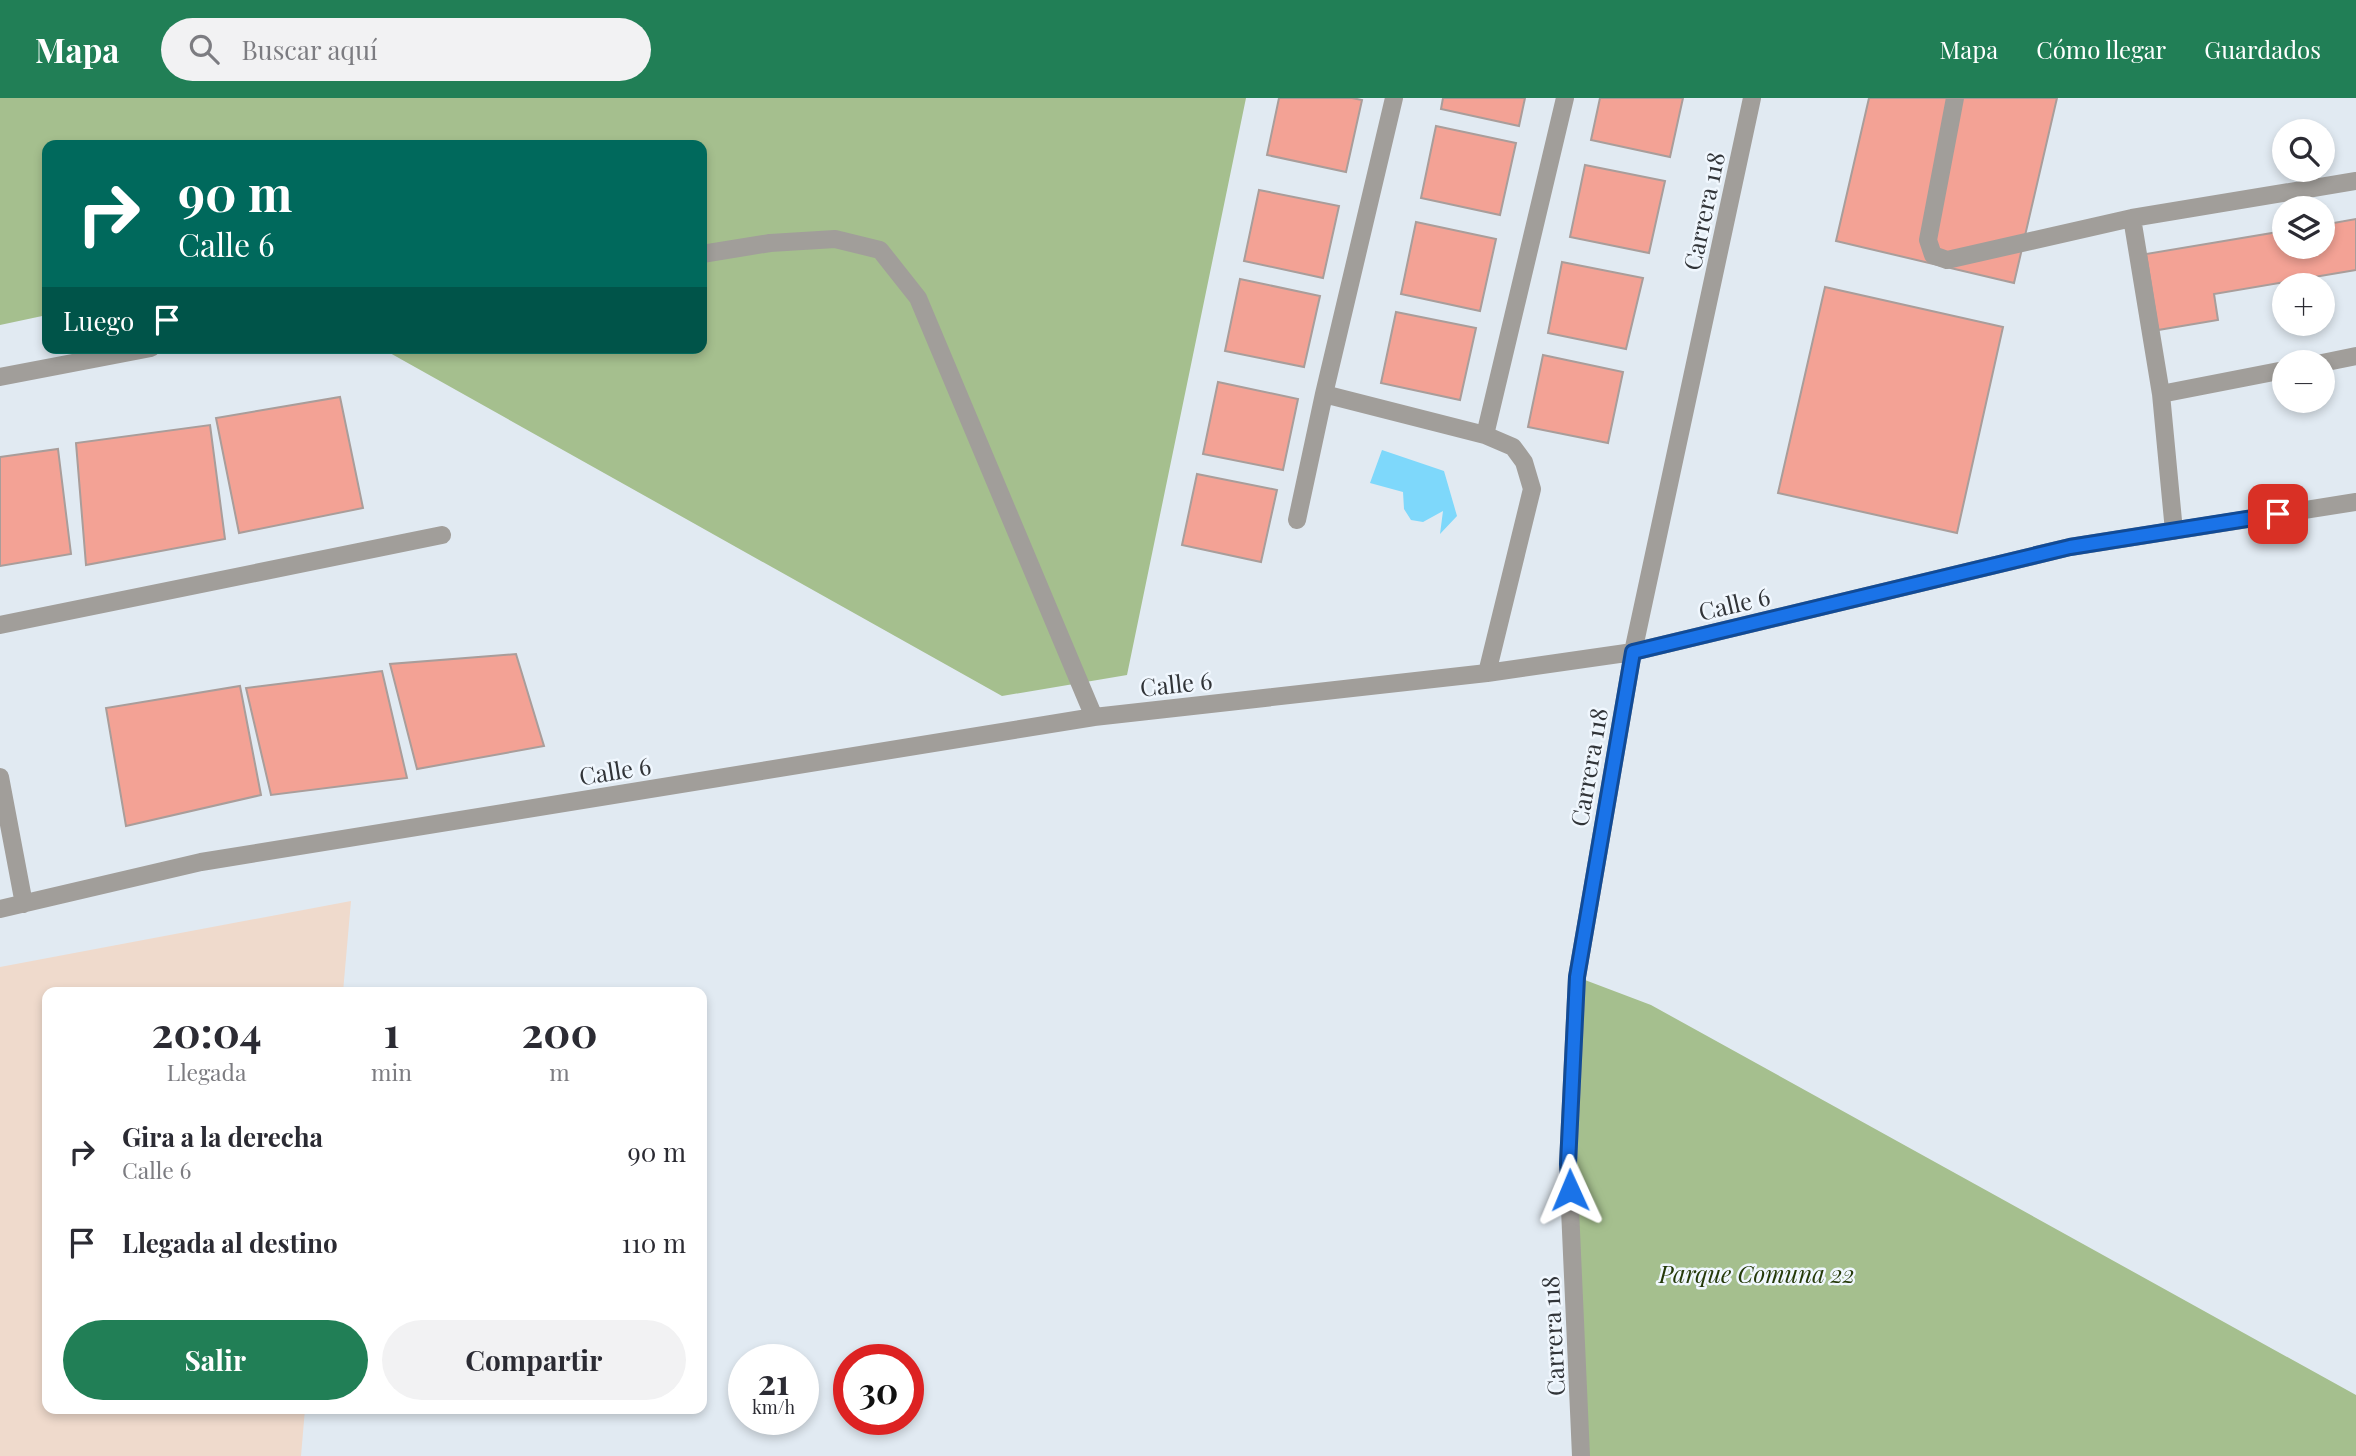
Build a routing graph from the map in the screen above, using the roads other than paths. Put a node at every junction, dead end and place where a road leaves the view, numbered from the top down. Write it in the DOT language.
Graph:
graph roads {
  1 [pos="1394,98"];
  2 [pos="1565,98"];
  3 [pos="1752,98"];
  4 [pos="1955,98"];
  5 [pos="2356,181"];
  6 [pos="2132,218"];
  7 [pos="707,253"];
  8 [pos="120,354"];
  9 [pos="2356,356"];
  10 [pos="2335,360"];
  11 [pos="2272,372"];
  12 [pos="0,377"];
  13 [pos="1324,394"];
  14 [pos="2161,394"];
  15 [pos="1485,435"];
  16 [pos="2356,502"];
  17 [pos="1297,520"];
  18 [pos="2174,531"];
  19 [pos="442,535"];
  20 [pos="0,625"];
  21 [pos="1633,652"];
  22 [pos="1487,673"];
  23 [pos="1094,717"];
  24 [pos="0,777"];
  25 [pos="24,904"];
  26 [pos="0,909"];
  27 [pos="1581,1456"];
  1 -- 13 [label="street"];
  2 -- 15 [label="street"];
  3 -- 21 [label="street, Carrera 118"];
  4 -- 6 [label="street"];
  5 -- 6 [label="street"];
  6 -- 14 [label="street"];
  7 -- 23 [label="street"];
  8 -- 12 [label="street"];
  9 -- 10 [label="street"];
  11 -- 14 [label="street"];
  13 -- 15 [label="street"];
  13 -- 17 [label="street"];
  14 -- 18 [label="street"];
  15 -- 22 [label="street"];
  16 -- 18 [label="street, Calle 6"];
  18 -- 21 [label="street, Calle 6"];
  19 -- 20 [label="street"];
  21 -- 22 [label="street, Calle 6"];
  21 -- 27 [label="street, Carrera 118"];
  22 -- 23 [label="street, Calle 6"];
  23 -- 25 [label="street, Calle 6"];
  24 -- 25 [label="street"];
  25 -- 26 [label="street, Calle 6"];
}
